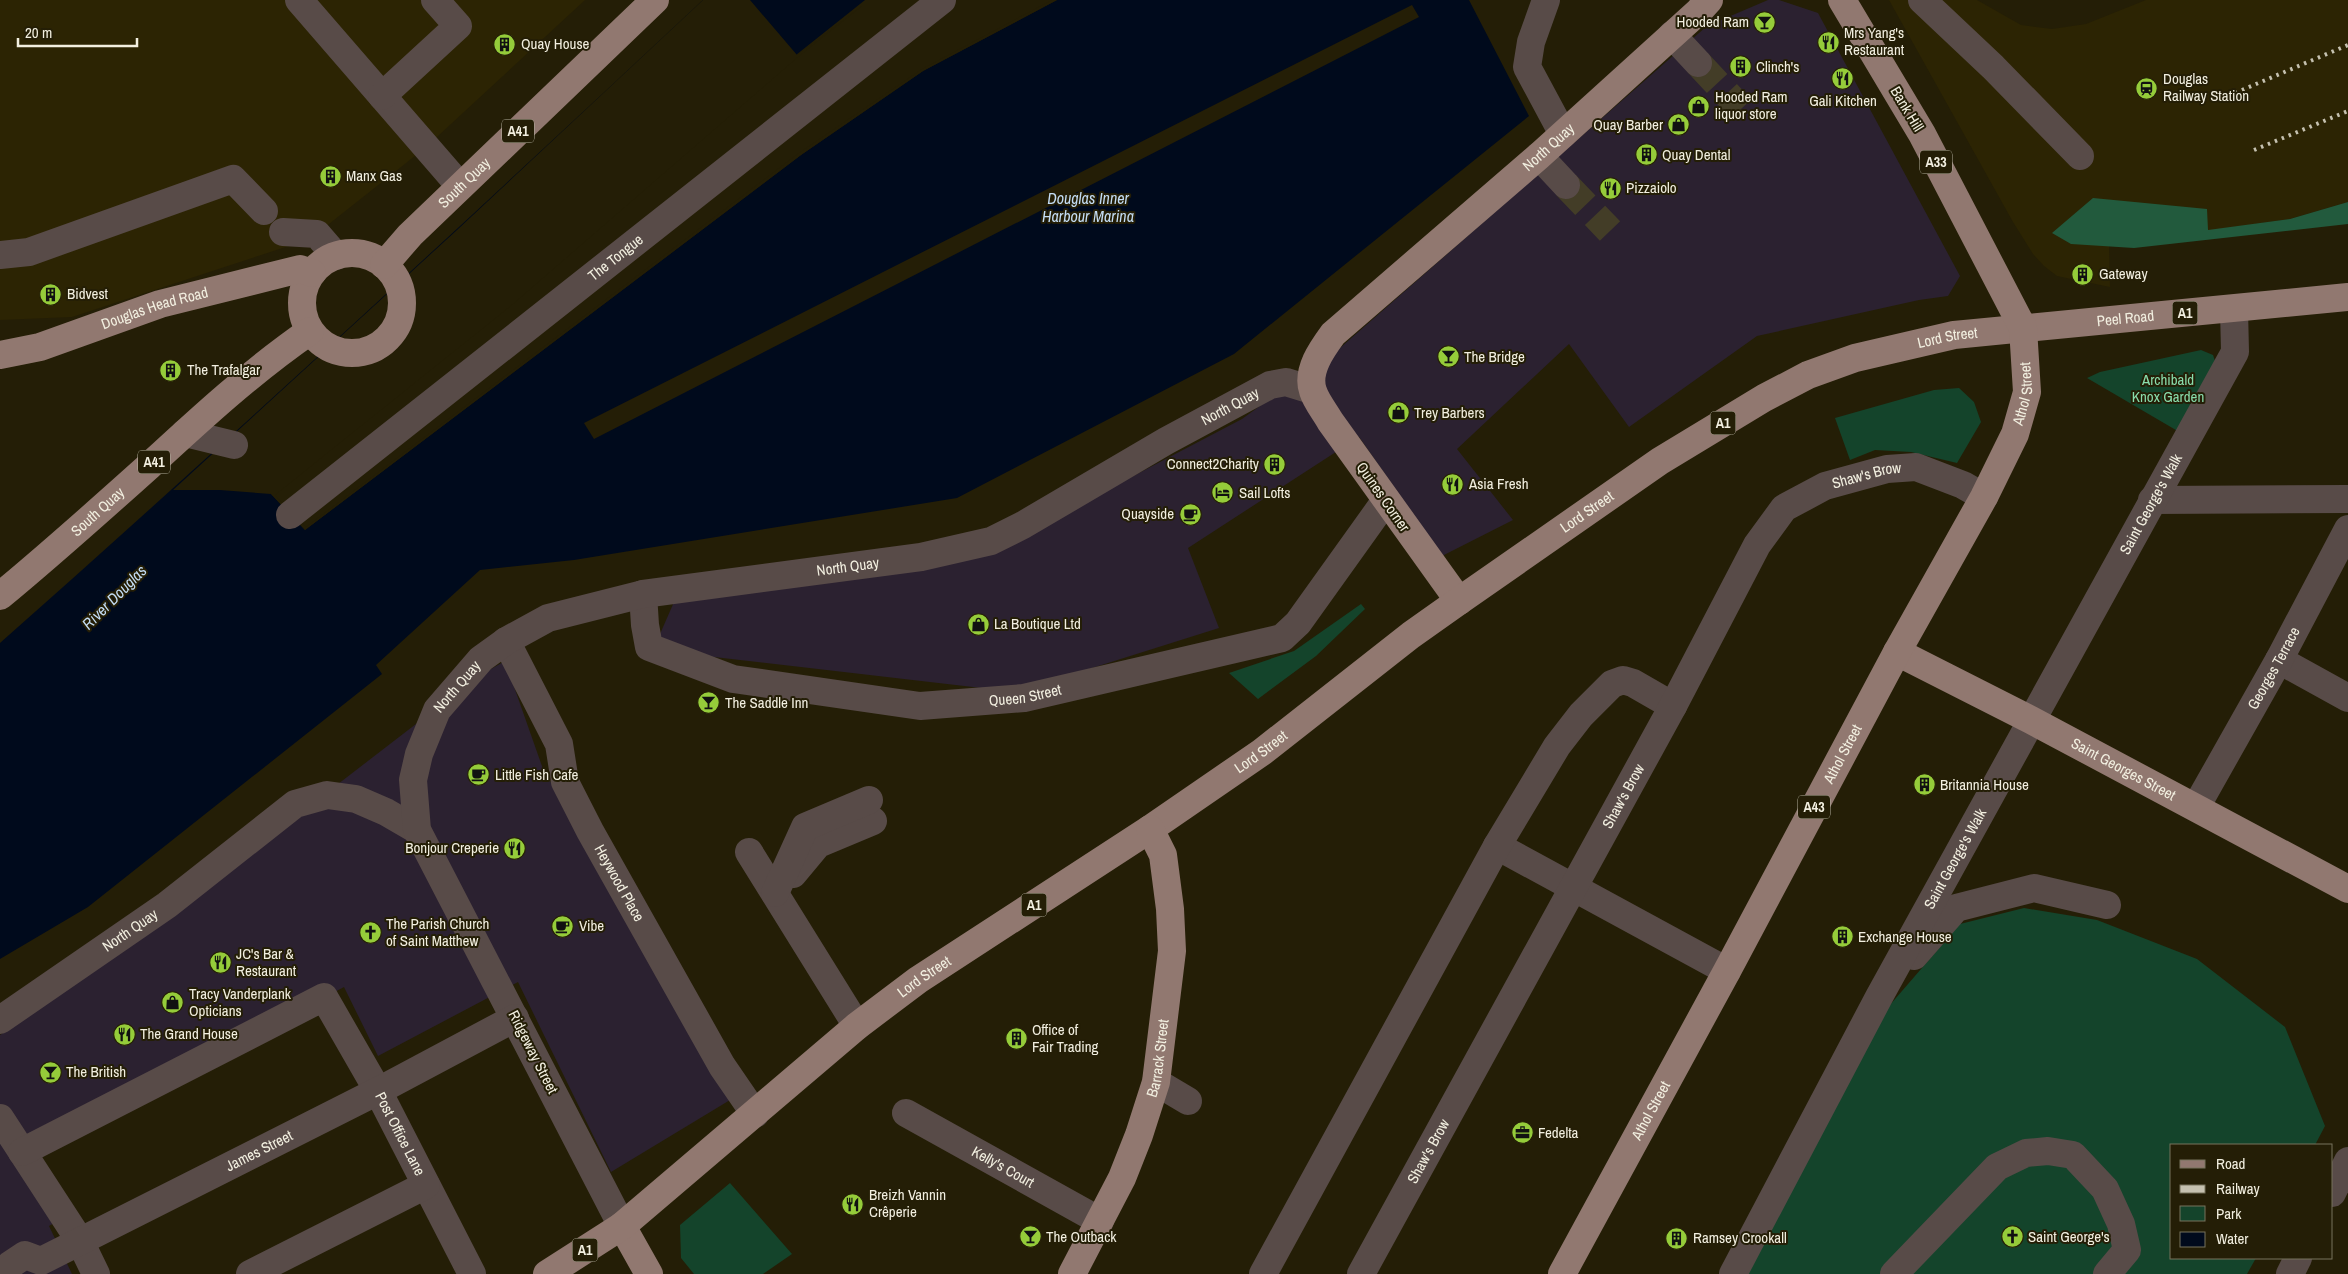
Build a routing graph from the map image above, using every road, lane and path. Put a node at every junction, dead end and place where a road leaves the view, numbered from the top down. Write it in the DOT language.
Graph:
graph roads {
  1 [pos="299,0"];
  2 [pos="435,0"];
  3 [pos="942,0"];
  4 [pos="1546,0"];
  5 [pos="1708,0"];
  6 [pos="1842,0"];
  7 [pos="1922,0"];
  8 [pos="645,3"];
  9 [pos="1672,35"];
  10 [pos="1698,63"];
  11 [pos="382,96"];
  12 [pos="1563,134"];
  13 [pos="1539,156"];
  14 [pos="2080,156"];
  15 [pos="460,186"];
  16 [pos="1566,186"];
  17 [pos="264,211"];
  18 [pos="282,232"];
  19 [pos="0,255"];
  20 [pos="336,256"];
  21 [pos="384,265"];
  22 [pos="312,273"];
  23 [pos="2348,297"];
  24 [pos="2234,309"];
  25 [pos="2023,328"];
  26 [pos="310,330"];
  27 [pos="0,355"];
  28 [pos="1312,390"];
  29 [pos="185,433"];
  30 [pos="234,445"];
  31 [pos="1984,497"];
  32 [pos="2348,499"];
  33 [pos="1386,500"];
  34 [pos="2152,500"];
  35 [pos="290,515"];
  36 [pos="2348,529"];
  37 [pos="643,594"];
  38 [pos="0,596"];
  39 [pos="1459,601"];
  40 [pos="506,641"];
  41 [pos="1897,652"];
  42 [pos="2278,660"];
  43 [pos="2348,698"];
  44 [pos="1673,706"];
  45 [pos="2030,720"];
  46 [pos="2196,807"];
  47 [pos="870,810"];
  48 [pos="416,830"];
  49 [pos="1150,830"];
  50 [pos="1497,846"];
  51 [pos="749,852"];
  52 [pos="1573,888"];
  53 [pos="2348,889"];
  54 [pos="775,894"];
  55 [pos="2107,905"];
  56 [pos="1727,971"];
  57 [pos="1879,997"];
  58 [pos="516,1018"];
  59 [pos="0,1020"];
  60 [pos="858,1026"];
  61 [pos="1156,1082"];
  62 [pos="378,1091"];
  63 [pos="1188,1101"];
  64 [pos="906,1113"];
  65 [pos="754,1114"];
  66 [pos="0,1118"];
  67 [pos="22,1152"];
  68 [pos="2348,1161"];
  69 [pos="426,1185"];
  70 [pos="2333,1191"];
  71 [pos="1100,1221"];
  72 [pos="622,1226"];
  73 [pos="80,1241"];
  74 [pos="2298,1259"];
  75 [pos="7,1274"];
  76 [pos="96,1274"];
  77 [pos="250,1274"];
  78 [pos="472,1274"];
  79 [pos="547,1274"];
  80 [pos="649,1274"];
  81 [pos="1072,1274"];
  82 [pos="1263,1274"];
  83 [pos="1361,1274"];
  84 [pos="1562,1274"];
  85 [pos="1733,1274"];
  86 [pos="1894,1274"];
  87 [pos="2107,1274"];
  88 [pos="2290,1274"];
  1 -- 11 [label="street"];
  2 -- 11 [label="street"];
  3 -- 35 [label="street, The Tongue"];
  4 -- 12 [label="street"];
  5 -- 9 [label="main road, North Quay"];
  6 -- 25 [label="main road, Bank Hill / A33"];
  7 -- 14 [label="street"];
  8 -- 15 [label="main road, South Quay / A41"];
  9 -- 10 [label="street"];
  9 -- 12 [label="main road, North Quay"];
  11 -- 15 [label="street"];
  12 -- 13 [label="main road, North Quay"];
  13 -- 16 [label="street"];
  13 -- 28 [label="main road, North Quay"];
  15 -- 21 [label="main road, South Quay / A41"];
  17 -- 19 [label="street"];
  18 -- 20 [label="street"];
  20 -- 21 [label="main road"];
  20 -- 22 [label="main road"];
  21 -- 26 [label="main road"];
  22 -- 26 [label="main road"];
  22 -- 27 [label="main road, Douglas Head Road"];
  23 -- 24 [label="main road, Peel Road / A1"];
  24 -- 25 [label="main road, Peel Road / A1"];
  24 -- 34 [label="street, Saint George's Walk"];
  25 -- 31 [label="main road, Athol Street / A43"];
  25 -- 39 [label="main road, Lord Street / A1"];
  26 -- 29 [label="main road, South Quay / A41"];
  28 -- 33 [label="main road, Quines Corner"];
  28 -- 37 [label="street, North Quay"];
  29 -- 30 [label="street"];
  29 -- 38 [label="main road, South Quay / A41"];
  31 -- 41 [label="main road, Athol Street / A43"];
  31 -- 44 [label="street, Shaw's Brow"];
  32 -- 34 [label="street"];
  33 -- 37 [label="street, Queen Street"];
  33 -- 39 [label="main road, Quines Corner"];
  34 -- 45 [label="street, Saint George's Walk"];
  36 -- 42 [label="street, Georges Terrace"];
  37 -- 40 [label="street, North Quay"];
  39 -- 49 [label="main road, Lord Street / A1"];
  40 -- 48 [label="street, North Quay"];
  40 -- 65 [label="street, Heywood Place"];
  41 -- 45 [label="main road, Saint Georges Street"];
  41 -- 56 [label="main road, Athol Street / A43"];
  42 -- 43 [label="street"];
  42 -- 46 [label="street, Georges Terrace"];
  44 -- 50 [label="street"];
  44 -- 52 [label="street, Shaw's Brow"];
  45 -- 46 [label="main road, Saint Georges Street"];
  45 -- 57 [label="street, Saint George's Walk"];
  46 -- 53 [label="main road, Saint Georges Street"];
  47 -- 54 [label="street"];
  48 -- 58 [label="street, Ridgeway Street"];
  48 -- 59 [label="street, North Quay"];
  49 -- 60 [label="main road, Lord Street / A1"];
  49 -- 61 [label="main road, Barrack Street"];
  50 -- 52 [label="street"];
  50 -- 82 [label="street"];
  51 -- 54 [label="street"];
  52 -- 56 [label="street"];
  52 -- 83 [label="street, Shaw's Brow"];
  54 -- 60 [label="street"];
  55 -- 57 [label="street"];
  56 -- 84 [label="main road, Athol Street / A43"];
  57 -- 85 [label="street, Saint George's Walk"];
  58 -- 62 [label="street, James Street"];
  58 -- 72 [label="street, Ridgeway Street"];
  60 -- 65 [label="main road, Lord Street / A1"];
  61 -- 63 [label="street"];
  61 -- 71 [label="main road, Barrack Street"];
  62 -- 67 [label="street, Post Office Lane"];
  62 -- 69 [label="street, Post Office Lane"];
  62 -- 73 [label="street, James Street"];
  64 -- 71 [label="street, Kelly's Court"];
  65 -- 72 [label="main road, Lord Street / A1"];
  66 -- 67 [label="street"];
  67 -- 73 [label="street"];
  68 -- 70 [label="street"];
  69 -- 77 [label="street"];
  69 -- 78 [label="street, Post Office Lane"];
  71 -- 81 [label="main road, Barrack Street"];
  72 -- 79 [label="main road, Lord Street / A1"];
  72 -- 80 [label="main road, Ridgeway Street"];
  73 -- 75 [label="street, James Street"];
  73 -- 76 [label="street"];
  74 -- 88 [label="street"];
  86 -- 87 [label="street"];
}
